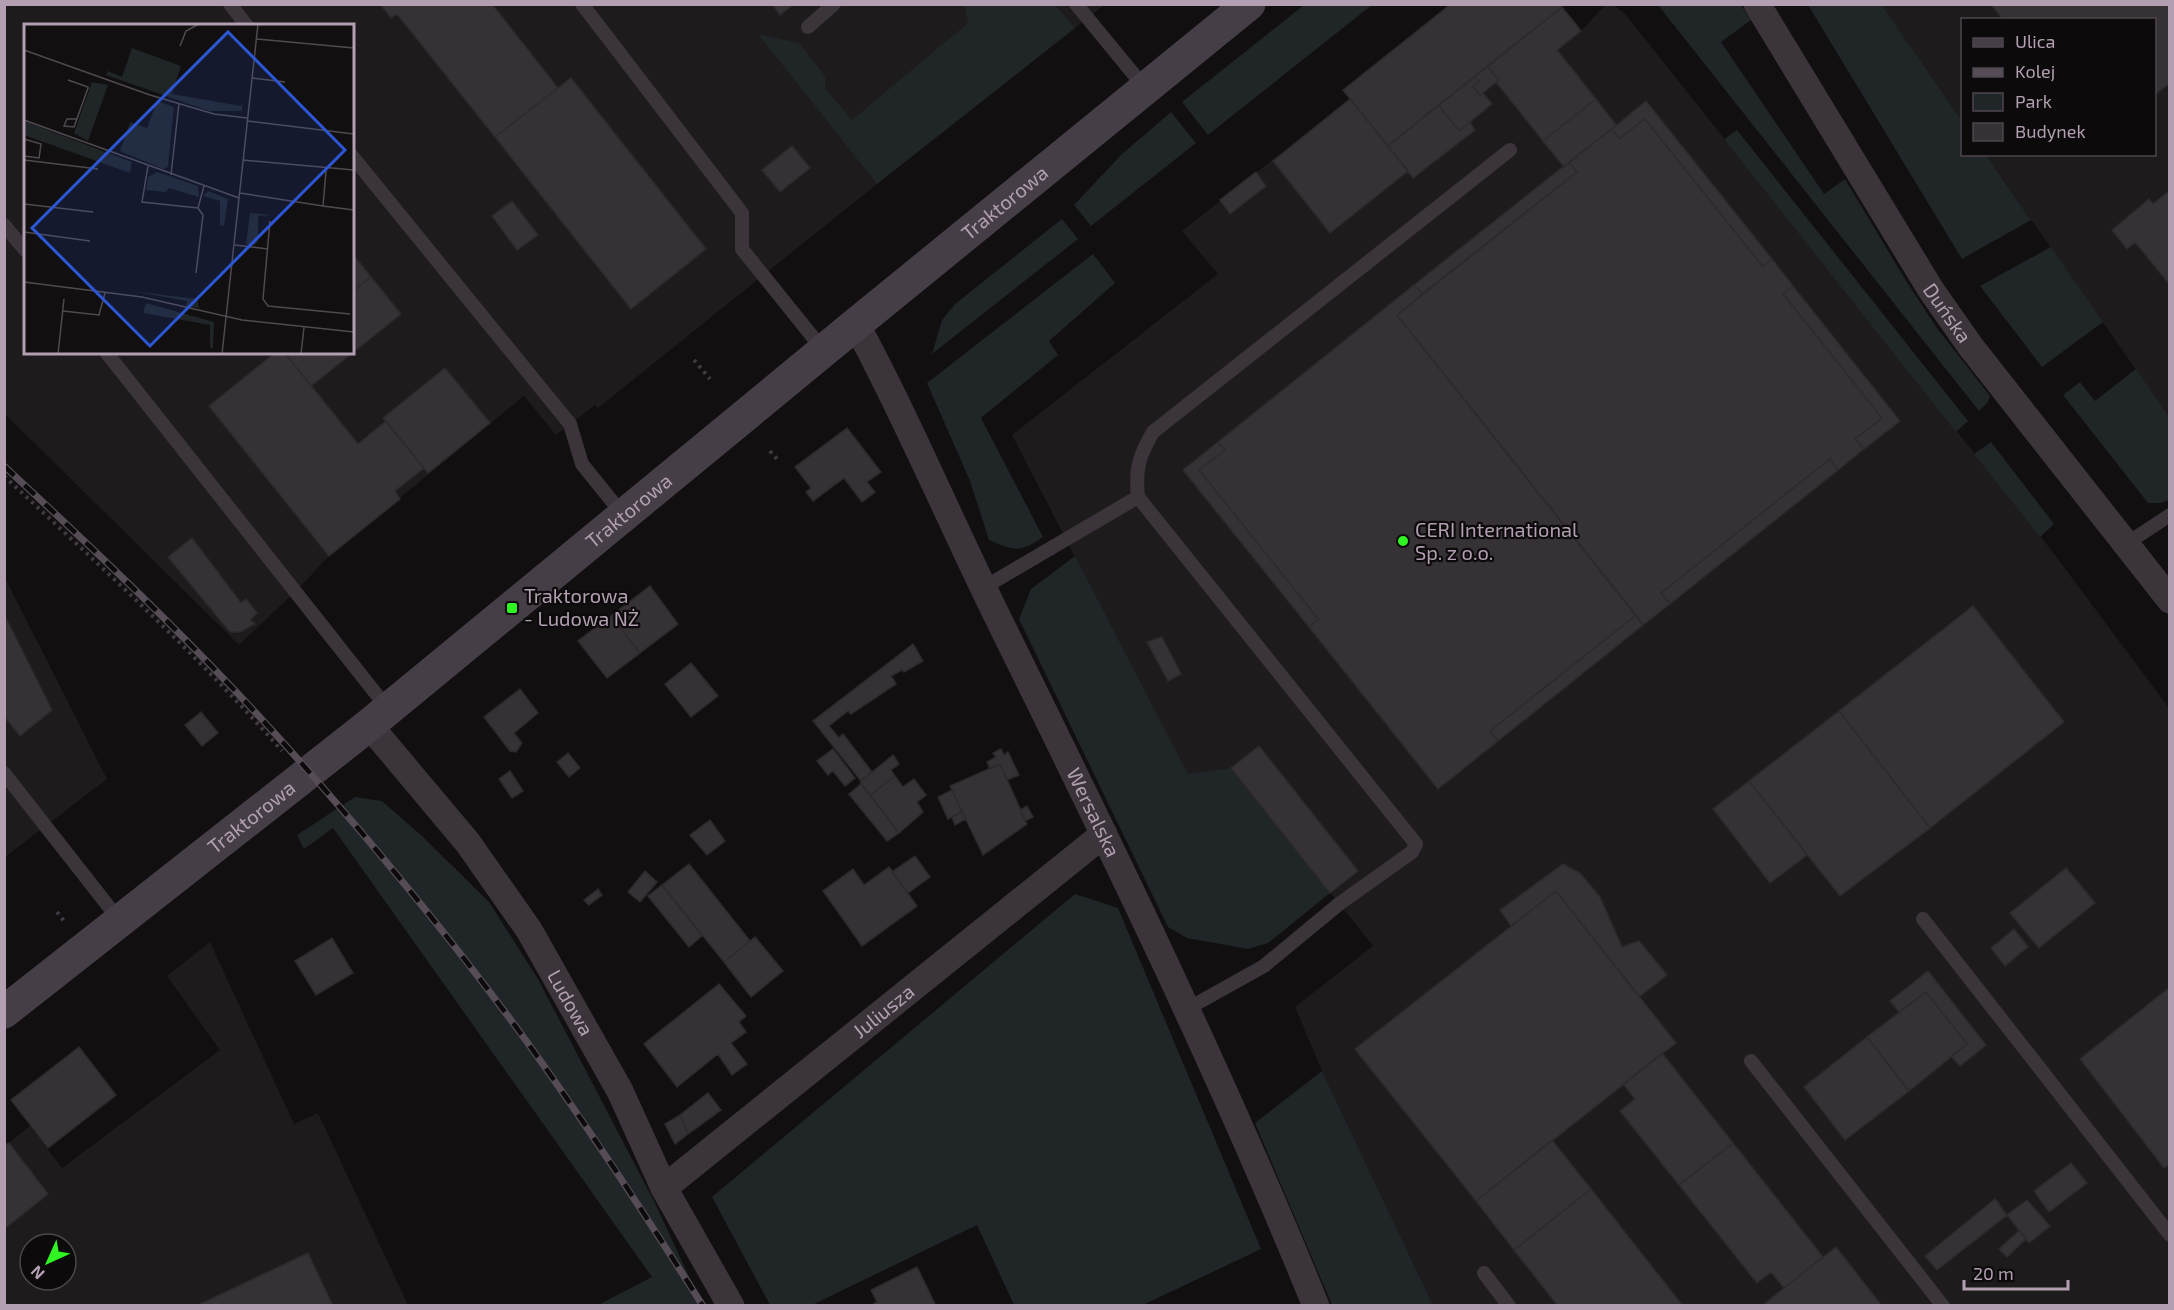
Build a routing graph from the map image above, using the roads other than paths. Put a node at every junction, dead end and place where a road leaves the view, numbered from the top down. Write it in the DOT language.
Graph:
graph roads {
  1 [pos="230,4"];
  2 [pos="582,4"];
  3 [pos="834,4"];
  4 [pos="1076,4"];
  5 [pos="1249,4"];
  6 [pos="1757,4"];
  7 [pos="245,24"];
  8 [pos="808,27"];
  9 [pos="1145,88"];
  10 [pos="1510,150"];
  11 [pos="354,158"];
  12 [pos="4,225"];
  13 [pos="24,249"];
  14 [pos="856,324"];
  15 [pos="824,351"];
  16 [pos="108,354"];
  17 [pos="1138,497"];
  18 [pos="2169,515"];
  19 [pos="624,516"];
  20 [pos="2126,544"];
  21 [pos="983,588"];
  22 [pos="2169,600"];
  23 [pos="379,717"];
  24 [pos="4,773"];
  25 [pos="1104,834"];
  26 [pos="1923,919"];
  27 [pos="120,921"];
  28 [pos="1187,1009"];
  29 [pos="4,1012"];
  30 [pos="1751,1061"];
  31 [pos="664,1188"];
  32 [pos="2169,1235"];
  33 [pos="1484,1273"];
  34 [pos="731,1305"];
  35 [pos="1316,1305"];
  36 [pos="1509,1305"];
  37 [pos="1943,1305"];
  1 -- 7 [label="lane"];
  2 -- 15 [label="lane"];
  3 -- 8 [label="lane"];
  4 -- 9 [label="lane"];
  5 -- 9 [label="street, Traktorowa"];
  6 -- 20 [label="street, Duńska"];
  9 -- 14 [label="street, Traktorowa"];
  10 -- 17 [label="lane"];
  11 -- 19 [label="lane"];
  12 -- 13 [label="lane"];
  14 -- 15 [label="street, Traktorowa"];
  14 -- 21 [label="street, Wersalska"];
  15 -- 19 [label="street, Traktorowa"];
  16 -- 23 [label="lane"];
  17 -- 21 [label="lane"];
  17 -- 28 [label="lane"];
  18 -- 20 [label="lane"];
  19 -- 23 [label="street, Traktorowa"];
  20 -- 22 [label="street, Duńska"];
  21 -- 25 [label="street, Wersalska"];
  23 -- 27 [label="street, Traktorowa"];
  23 -- 31 [label="street, Ludowa"];
  24 -- 27 [label="lane"];
  25 -- 28 [label="street, Wersalska"];
  25 -- 31 [label="street, Juliusza"];
  26 -- 32 [label="lane"];
  27 -- 29 [label="street, Traktorowa"];
  28 -- 35 [label="street, Wersalska"];
  30 -- 37 [label="lane"];
  31 -- 34 [label="street, Ludowa"];
  33 -- 36 [label="lane"];
}
